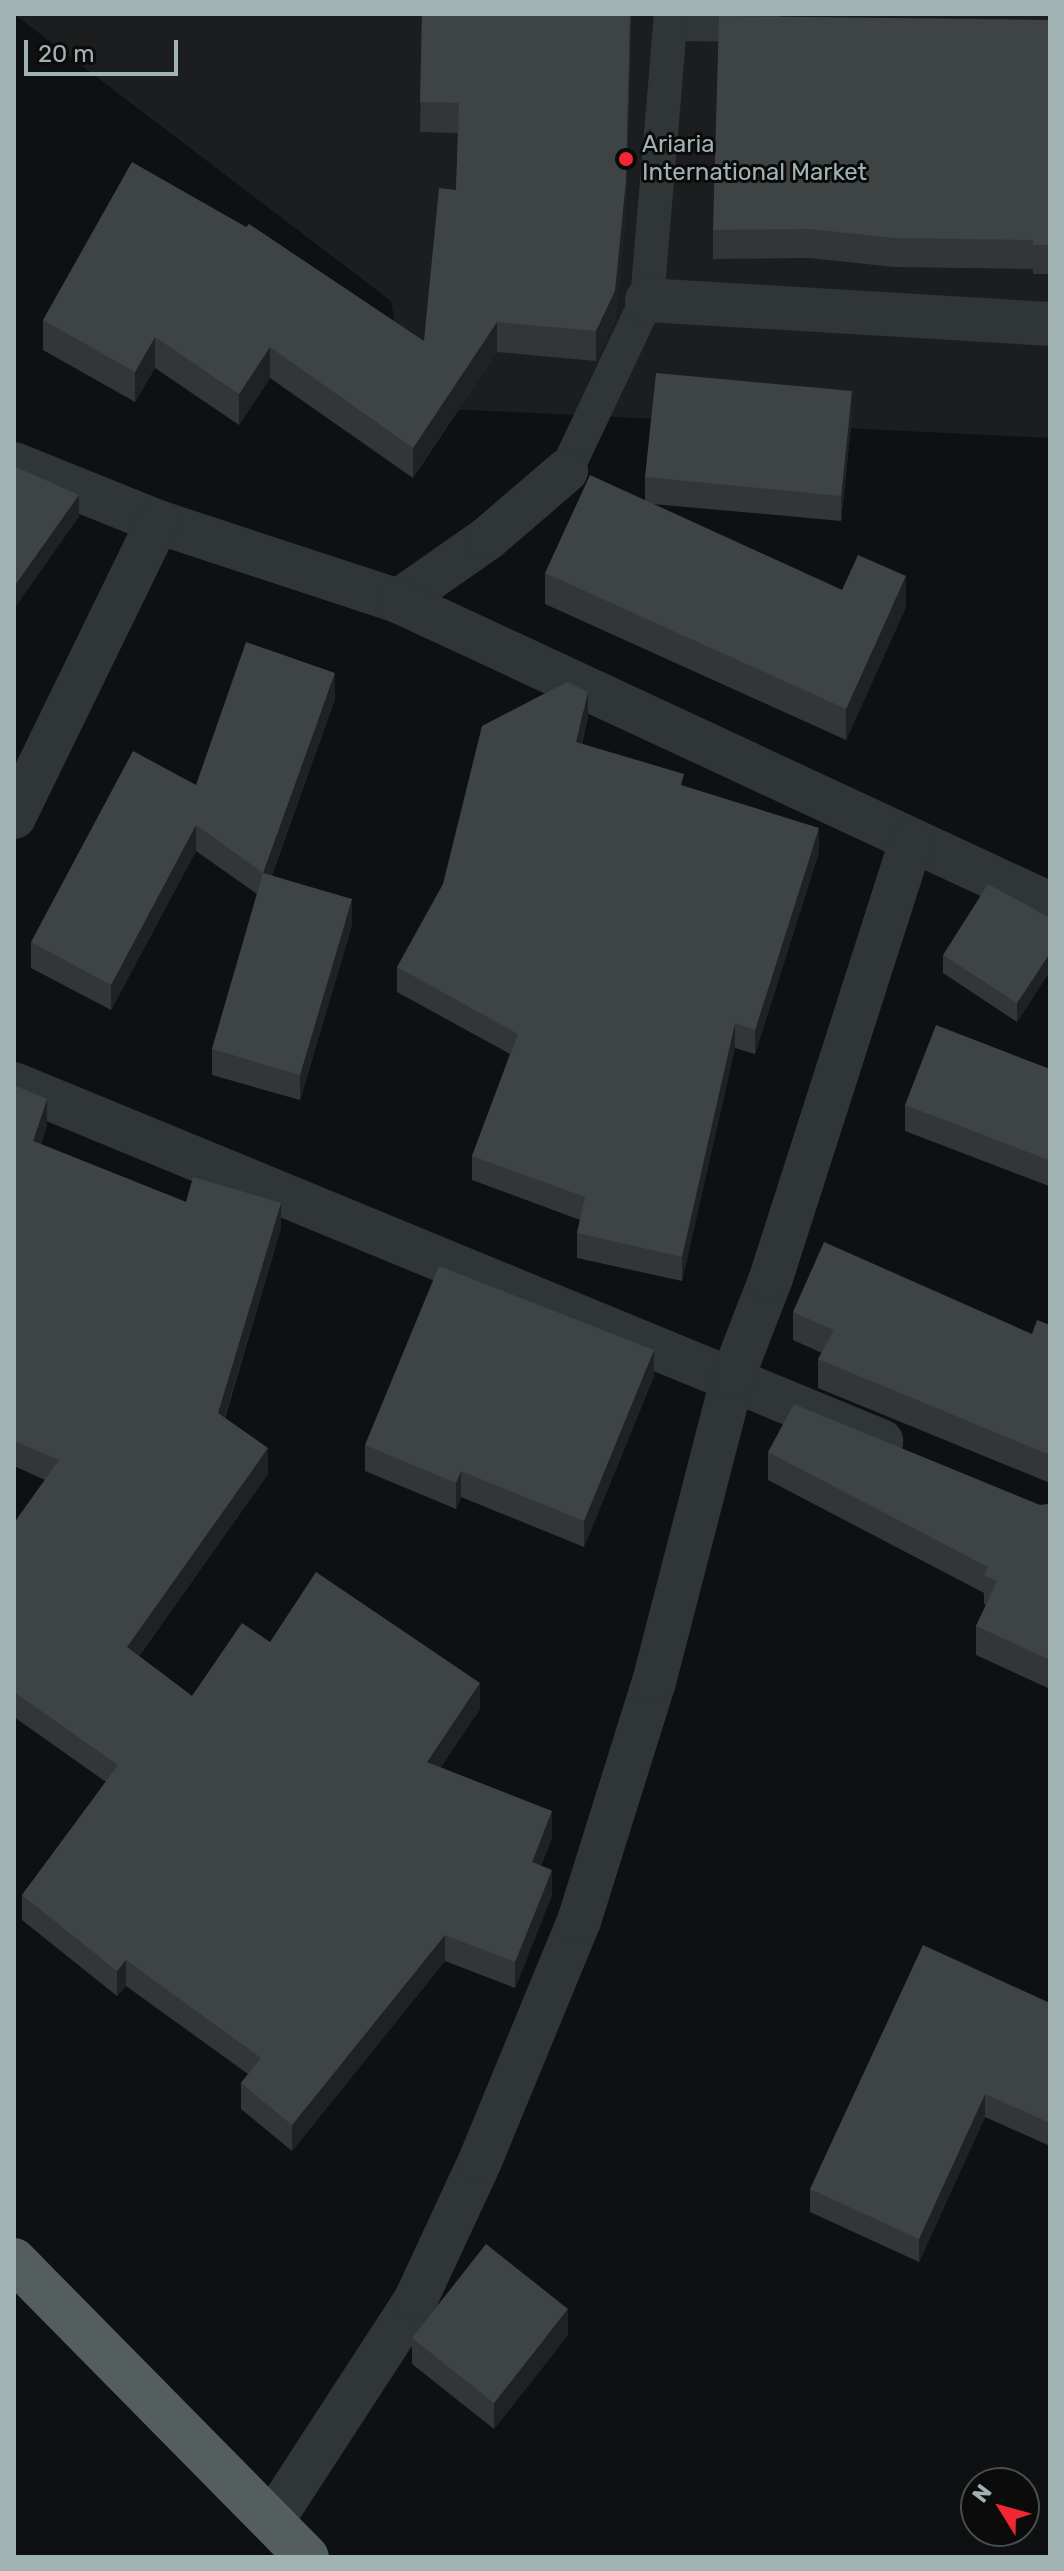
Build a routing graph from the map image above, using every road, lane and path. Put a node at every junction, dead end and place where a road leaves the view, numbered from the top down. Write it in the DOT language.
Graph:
graph roads {
  1 [pos="671,19"];
  2 [pos="797,25"];
  3 [pos="647,300"];
  4 [pos="1050,324"];
  5 [pos="14,464"];
  6 [pos="566,471"];
  7 [pos="158,522"];
  8 [pos="398,601"];
  9 [pos="14,817"];
  10 [pos="911,841"];
  11 [pos="1050,904"];
  12 [pos="14,1084"];
  13 [pos="733,1376"];
  14 [pos="919,1458"];
  15 [pos="14,2260"];
  16 [pos="272,2521"];
  17 [pos="307,2557"];
  1 -- 2 [label="street"];
  1 -- 3 [label="street"];
  3 -- 4 [label="street"];
  3 -- 6 [label="street"];
  5 -- 7 [label="street"];
  6 -- 8 [label="street"];
  7 -- 8 [label="street"];
  7 -- 9 [label="street"];
  8 -- 10 [label="street"];
  10 -- 11 [label="street"];
  10 -- 13 [label="street"];
  12 -- 13 [label="street"];
  13 -- 14 [label="street"];
  13 -- 16 [label="street"];
  15 -- 16 [label="highway"];
  16 -- 17 [label="highway"];
}
